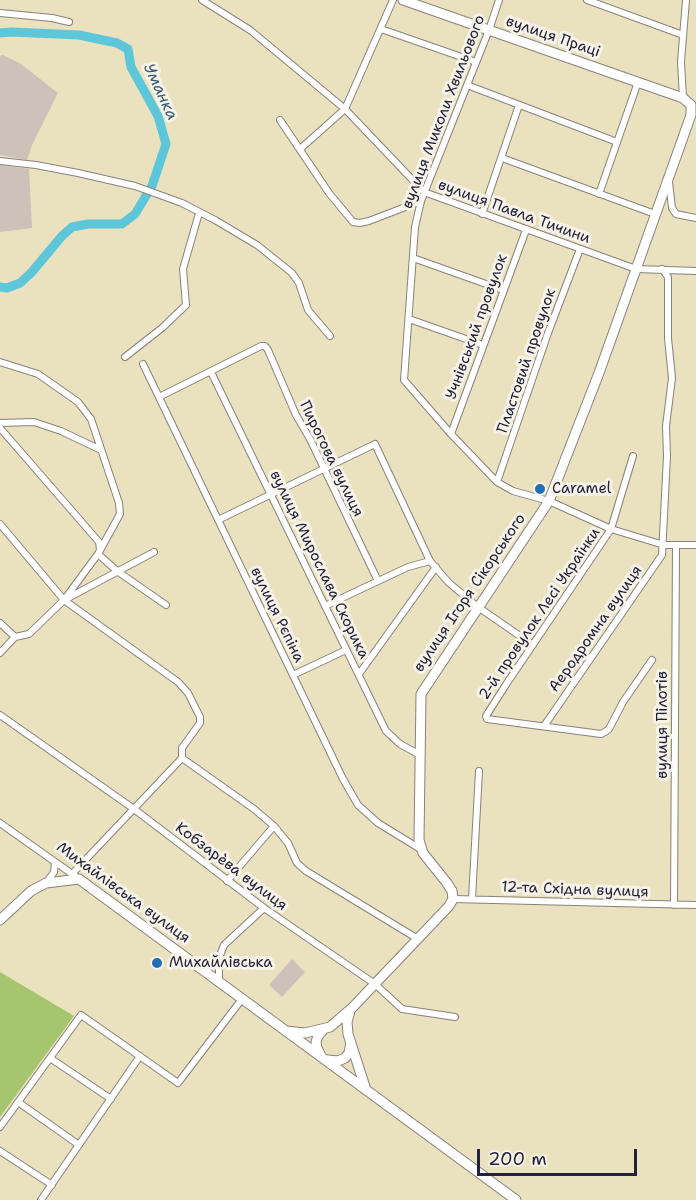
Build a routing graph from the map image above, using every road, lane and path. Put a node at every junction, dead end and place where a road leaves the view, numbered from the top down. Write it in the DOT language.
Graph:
graph roads {
  1 [pos="202,0"];
  2 [pos="393,0"];
  3 [pos="403,0"];
  4 [pos="499,0"];
  5 [pos="587,0"];
  6 [pos="686,0"];
  7 [pos="0,13"];
  8 [pos="69,22"];
  9 [pos="381,29"];
  10 [pos="489,30"];
  11 [pos="683,36"];
  12 [pos="476,62"];
  13 [pos="638,82"];
  14 [pos="466,85"];
  15 [pos="683,98"];
  16 [pos="519,105"];
  17 [pos="693,105"];
  18 [pos="345,109"];
  19 [pos="280,120"];
  20 [pos="617,142"];
  21 [pos="300,149"];
  22 [pos="502,158"];
  23 [pos="0,161"];
  24 [pos="668,178"];
  25 [pos="424,192"];
  26 [pos="599,194"];
  27 [pos="421,201"];
  28 [pos="199,213"];
  29 [pos="482,214"];
  30 [pos="655,214"];
  31 [pos="696,218"];
  32 [pos="526,230"];
  33 [pos="580,249"];
  34 [pos="413,258"];
  35 [pos="636,269"];
  36 [pos="662,269"];
  37 [pos="696,271"];
  38 [pos="502,290"];
  39 [pos="409,319"];
  40 [pos="330,336"];
  41 [pos="483,345"];
  42 [pos="124,357"];
  43 [pos="0,362"];
  44 [pos="143,364"];
  45 [pos="211,372"];
  46 [pos="159,397"];
  47 [pos="0,423"];
  48 [pos="0,428"];
  49 [pos="451,434"];
  50 [pos="101,450"];
  51 [pos="633,456"];
  52 [pos="324,469"];
  53 [pos="497,482"];
  54 [pos="270,494"];
  55 [pos="549,501"];
  56 [pos="218,520"];
  57 [pos="0,524"];
  58 [pos="612,529"];
  59 [pos="664,545"];
  60 [pos="676,545"];
  61 [pos="696,545"];
  62 [pos="99,552"];
  63 [pos="154,552"];
  64 [pos="430,561"];
  65 [pos="436,567"];
  66 [pos="117,571"];
  67 [pos="378,581"];
  68 [pos="64,600"];
  69 [pos="166,604"];
  70 [pos="325,606"];
  71 [pos="478,607"];
  72 [pos="0,622"];
  73 [pos="15,637"];
  74 [pos="533,645"];
  75 [pos="346,650"];
  76 [pos="0,653"];
  77 [pos="652,660"];
  78 [pos="359,674"];
  79 [pos="293,675"];
  80 [pos="0,715"];
  81 [pos="544,726"];
  82 [pos="420,755"];
  83 [pos="182,758"];
  84 [pos="479,771"];
  85 [pos="134,809"];
  86 [pos="0,823"];
  87 [pos="274,826"];
  88 [pos="422,849"];
  89 [pos="55,862"];
  90 [pos="76,876"];
  91 [pos="227,881"];
  92 [pos="46,883"];
  93 [pos="453,899"];
  94 [pos="472,899"];
  95 [pos="696,904"];
  96 [pos="674,905"];
  97 [pos="264,908"];
  98 [pos="0,920"];
  99 [pos="418,939"];
  100 [pos="219,981"];
  101 [pos="375,984"];
  102 [pos="242,999"];
  103 [pos="352,1008"];
  104 [pos="455,1017"];
  105 [pos="327,1028"];
  106 [pos="286,1031"];
  107 [pos="350,1038"];
  108 [pos="140,1056"];
  109 [pos="50,1058"];
  110 [pos="324,1059"];
  111 [pos="367,1092"];
  112 [pos="111,1099"];
  113 [pos="18,1102"];
  114 [pos="0,1127"];
  115 [pos="79,1145"];
  116 [pos="0,1151"];
  117 [pos="52,1185"];
  118 [pos="41,1200"];
  119 [pos="516,1200"];
  1 -- 18 [label="street, вулиця Павла Тичини"];
  2 -- 9 [label="street"];
  3 -- 10 [label="main road, вулиця Праці"];
  4 -- 10 [label="street, вулиця Миколи Хвильового"];
  5 -- 11 [label="street"];
  6 -- 11 [label="street"];
  7 -- 8 [label="street"];
  9 -- 12 [label="street"];
  9 -- 18 [label="street"];
  10 -- 12 [label="street, вулиця Миколи Хвильового"];
  10 -- 13 [label="main road, вулиця Праці"];
  11 -- 15 [label="street"];
  12 -- 14 [label="street, вулиця Миколи Хвильового"];
  13 -- 15 [label="main road, вулиця Праці"];
  13 -- 20 [label="street"];
  14 -- 16 [label="street"];
  14 -- 25 [label="street, вулиця Миколи Хвильового"];
  15 -- 17 [label="main road, вулиця Праці"];
  16 -- 20 [label="street"];
  16 -- 22 [label="street"];
  17 -- 24 [label="main road, вулиця Ігоря Сікорського"];
  18 -- 21 [label="street"];
  18 -- 25 [label="street, вулиця Павла Тичини"];
  19 -- 21 [label="street"];
  20 -- 26 [label="street"];
  21 -- 27 [label="street"];
  22 -- 26 [label="street"];
  22 -- 29 [label="street"];
  23 -- 28 [label="street"];
  24 -- 30 [label="main road, вулиця Ігоря Сікорського"];
  24 -- 31 [label="street"];
  25 -- 27 [label="street, вулиця Миколи Хвильового"];
  25 -- 29 [label="street, вулиця Павла Тичини"];
  26 -- 30 [label="street"];
  27 -- 34 [label="street, вулиця Миколи Хвильового"];
  28 -- 40 [label="street"];
  28 -- 42 [label="street"];
  29 -- 32 [label="street, вулиця Павла Тичини"];
  30 -- 35 [label="main road, вулиця Ігоря Сікорського"];
  32 -- 33 [label="street, вулиця Павла Тичини"];
  32 -- 38 [label="street, Учнівський провулок"];
  33 -- 35 [label="street, вулиця Павла Тичини"];
  33 -- 53 [label="street, Пластовий провулок"];
  34 -- 38 [label="street"];
  34 -- 39 [label="street, вулиця Миколи Хвильового"];
  35 -- 36 [label="street, вулиця Павла Тичини"];
  35 -- 55 [label="main road, вулиця Ігоря Сікорського"];
  36 -- 37 [label="street, вулиця Павла Тичини"];
  36 -- 59 [label="street"];
  38 -- 41 [label="street, Учнівський провулок"];
  39 -- 41 [label="street"];
  39 -- 49 [label="street, вулиця Миколи Хвильового"];
  41 -- 49 [label="street, Учнівський провулок"];
  43 -- 50 [label="street"];
  44 -- 46 [label="street, вулиця Рєпіна"];
  45 -- 46 [label="street"];
  45 -- 52 [label="street, Пирогова вулиця"];
  45 -- 54 [label="street, вулиця Мирослава Скорика"];
  46 -- 56 [label="street, вулиця Рєпіна"];
  47 -- 50 [label="street"];
  48 -- 62 [label="street"];
  49 -- 53 [label="street"];
  50 -- 62 [label="street"];
  51 -- 58 [label="street, 2-й провулок Лесі Українки"];
  52 -- 54 [label="street"];
  52 -- 64 [label="street"];
  52 -- 67 [label="street, Пирогова вулиця"];
  53 -- 55 [label="street"];
  54 -- 56 [label="street"];
  54 -- 70 [label="street, вулиця Мирослава Скорика"];
  55 -- 58 [label="street"];
  55 -- 71 [label="main road, вулиця Ігоря Сікорського"];
  56 -- 79 [label="street, вулиця Рєпіна"];
  57 -- 68 [label="street"];
  58 -- 59 [label="street"];
  58 -- 74 [label="street, 2-й провулок Лесі Українки"];
  59 -- 60 [label="street"];
  59 -- 81 [label="street, Аеродромна вулиця"];
  60 -- 61 [label="street"];
  60 -- 96 [label="street, вулиця Пілотів"];
  62 -- 66 [label="street"];
  62 -- 68 [label="street"];
  63 -- 66 [label="street"];
  64 -- 65 [label="street"];
  64 -- 67 [label="street"];
  65 -- 71 [label="street"];
  65 -- 78 [label="street"];
  66 -- 68 [label="street"];
  66 -- 69 [label="street"];
  67 -- 70 [label="street"];
  68 -- 73 [label="street"];
  68 -- 83 [label="street"];
  70 -- 75 [label="street, вулиця Мирослава Скорика"];
  71 -- 74 [label="street"];
  71 -- 82 [label="main road, вулиця Ігоря Сікорського"];
  72 -- 73 [label="street"];
  73 -- 76 [label="street"];
  74 -- 81 [label="street, 2-й провулок Лесі Українки"];
  75 -- 78 [label="street, вулиця Мирослава Скорика"];
  75 -- 79 [label="street"];
  77 -- 81 [label="street"];
  78 -- 82 [label="street, вулиця Мирослава Скорика"];
  79 -- 88 [label="street, вулиця Рєпіна"];
  80 -- 85 [label="street, Кобзарèва вулиця"];
  82 -- 88 [label="main road, вулиця Ігоря Сікорського"];
  83 -- 85 [label="street"];
  83 -- 87 [label="street"];
  84 -- 94 [label="street"];
  85 -- 90 [label="street"];
  85 -- 91 [label="street, Кобзарèва вулиця"];
  86 -- 89 [label="street, Михайлівська вулиця"];
  87 -- 91 [label="street"];
  87 -- 99 [label="street"];
  88 -- 93 [label="main road"];
  89 -- 90 [label="street, Михайлівська вулиця"];
  89 -- 92 [label="street"];
  90 -- 92 [label="main road"];
  90 -- 100 [label="main road, Михайлівська вулиця"];
  91 -- 97 [label="street, Кобзарèва вулиця"];
  92 -- 98 [label="main road"];
  93 -- 94 [label="street, 12-та Східна вулиця"];
  93 -- 99 [label="main road"];
  94 -- 96 [label="street, 12-та Східна вулиця"];
  95 -- 96 [label="street, 12-та Східна вулиця"];
  97 -- 100 [label="street"];
  97 -- 101 [label="street, Кобзарèва вулиця"];
  99 -- 101 [label="main road"];
  100 -- 102 [label="main road, Михайлівська вулиця"];
  101 -- 103 [label="main road"];
  101 -- 104 [label="street, Кобзарèва вулиця"];
  102 -- 106 [label="main road, Михайлівська вулиця"];
  102 -- 108 [label="street"];
  103 -- 105 [label="main road"];
  103 -- 107 [label="main road"];
  105 -- 106 [label="main road"];
  105 -- 107 [label="main road"];
  105 -- 110 [label="main road"];
  106 -- 110 [label="main road, Михайлівська вулиця"];
  107 -- 110 [label="main road"];
  107 -- 111 [label="main road"];
  108 -- 109 [label="street"];
  108 -- 112 [label="street"];
  109 -- 112 [label="street"];
  109 -- 113 [label="street"];
  110 -- 111 [label="main road, Михайлівська вулиця"];
  111 -- 119 [label="main road, Михайлівська вулиця"];
  112 -- 115 [label="street"];
  113 -- 114 [label="street"];
  113 -- 115 [label="street"];
  115 -- 117 [label="street"];
  116 -- 117 [label="street"];
  117 -- 118 [label="street"];
}
